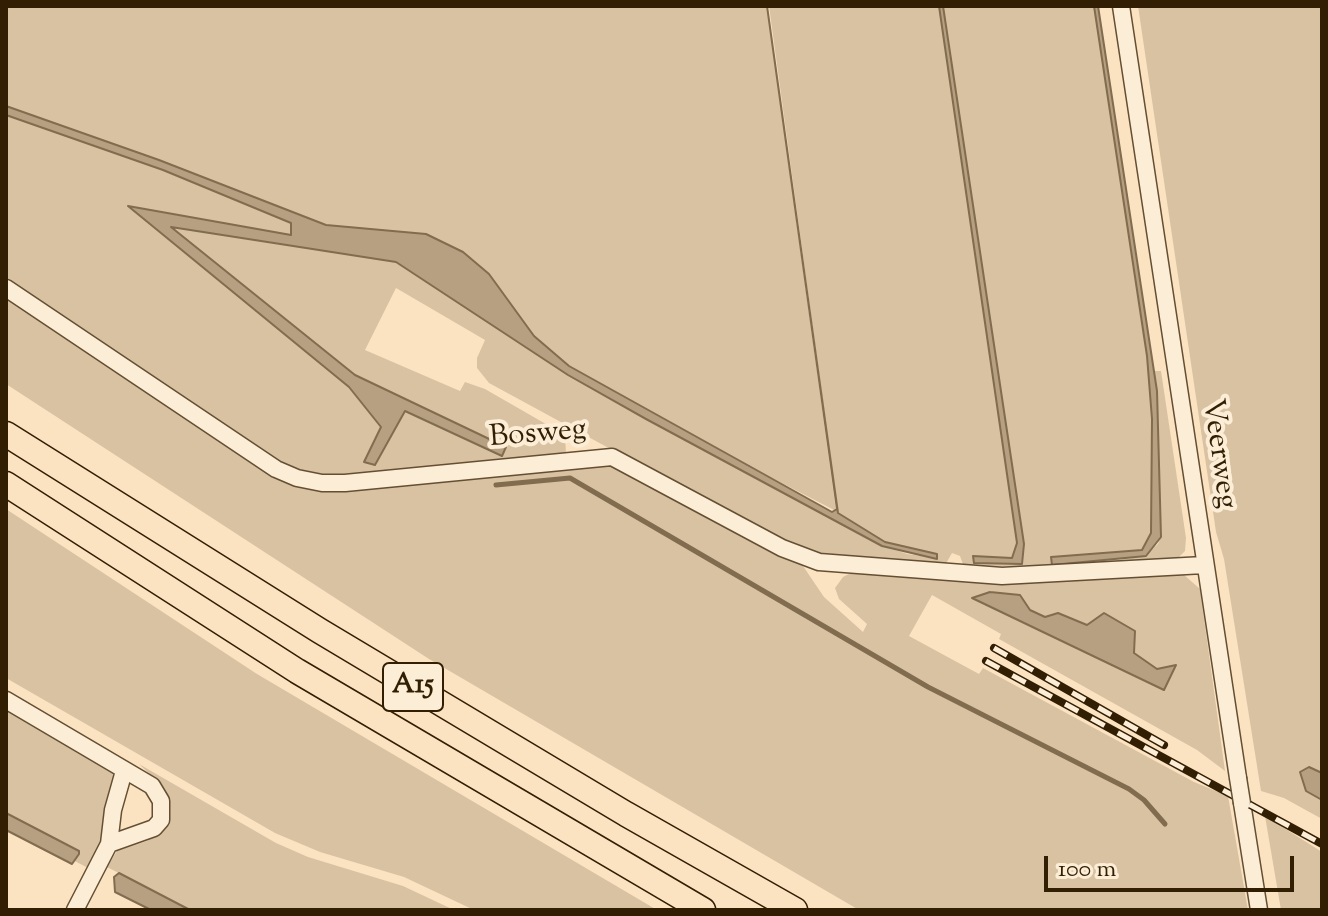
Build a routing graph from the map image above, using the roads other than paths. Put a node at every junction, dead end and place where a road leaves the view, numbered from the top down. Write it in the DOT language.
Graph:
graph roads {
  1 [pos="1121,6"];
  2 [pos="6,288"];
  3 [pos="6,432"];
  4 [pos="6,484"];
  5 [pos="1204,565"];
  6 [pos="6,700"];
  7 [pos="124,771"];
  8 [pos="109,844"];
  9 [pos="75,910"];
  10 [pos="703,910"];
  11 [pos="795,910"];
  12 [pos="1259,910"];
  1 -- 5 [label="street, Veerweg"];
  2 -- 5 [label="street, Bosweg"];
  3 -- 11 [label="highway, A15"];
  4 -- 10 [label="highway, A15"];
  5 -- 12 [label="street, Veerweg, bridge"];
  6 -- 7 [label="street"];
  7 -- 8 [label="street"];
  7 -- 8 [label="street"];
  8 -- 9 [label="street"];
}
